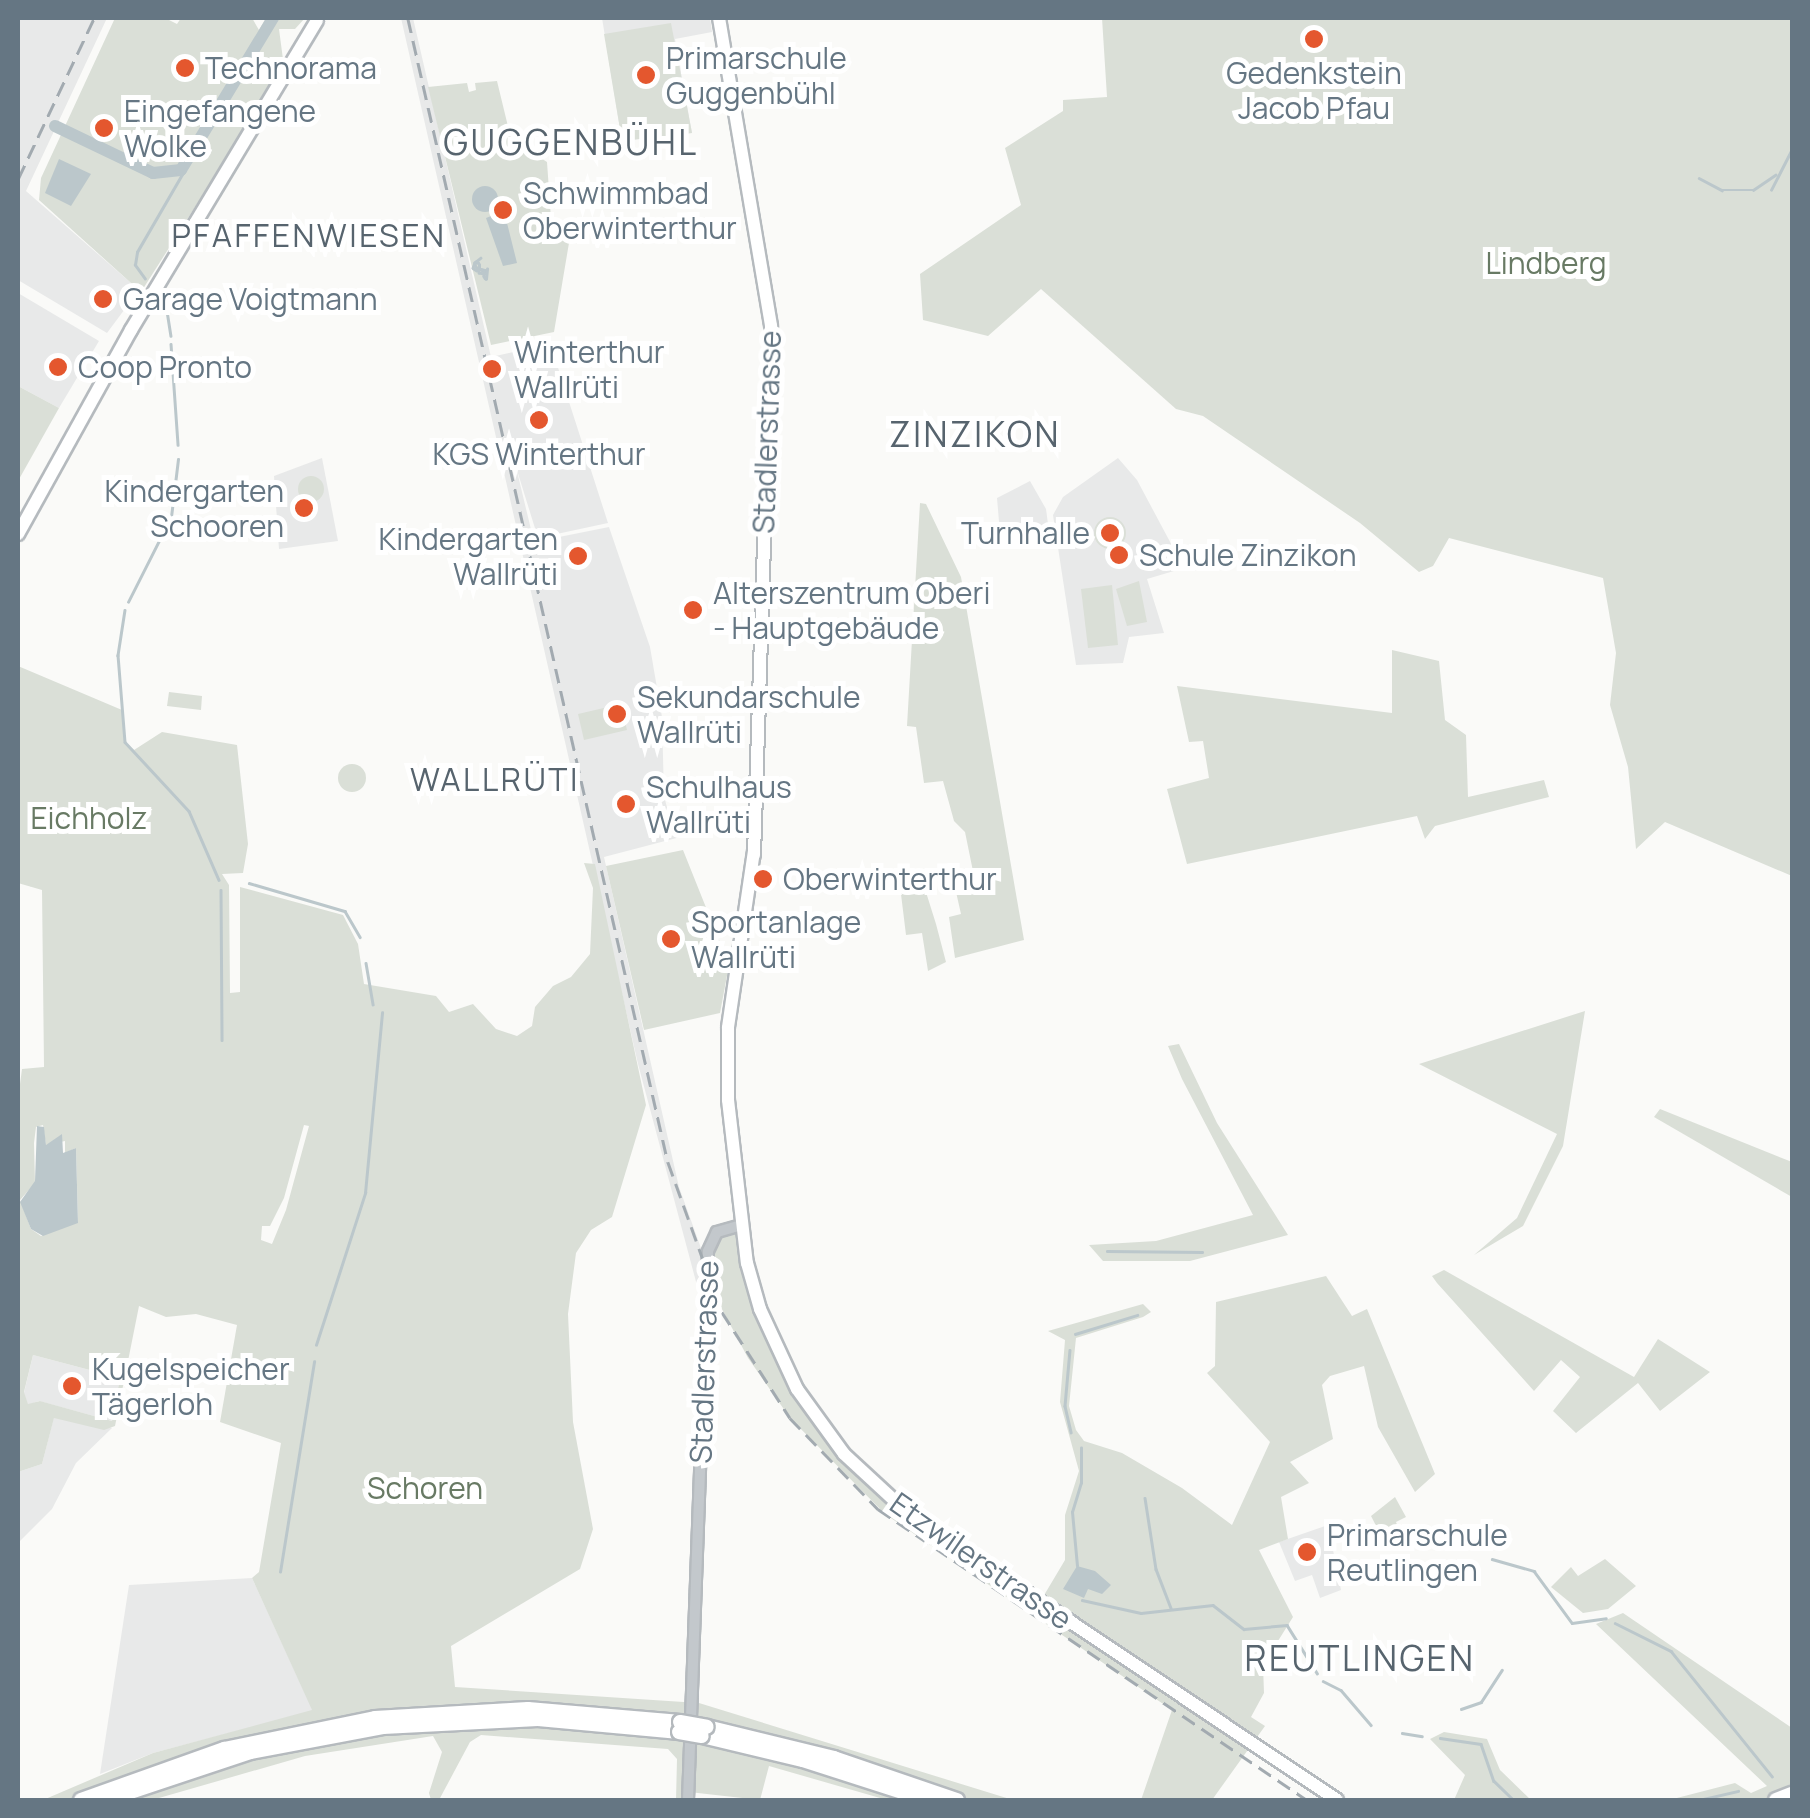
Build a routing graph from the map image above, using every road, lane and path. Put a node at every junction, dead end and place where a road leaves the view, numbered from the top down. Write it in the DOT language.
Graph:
graph roads {
  1 [pos="719,18"];
  2 [pos="317,19"];
  3 [pos="18,534"];
  4 [pos="741,1225"];
  5 [pos="679,1727"];
  6 [pos="705,1732"];
  7 [pos="1792,1794"];
  8 [pos="81,1800"];
  9 [pos="106,1800"];
  10 [pos="688,1800"];
  11 [pos="926,1800"];
  12 [pos="958,1800"];
  13 [pos="1337,1800"];
  14 [pos="1776,1800"];
  1 -- 4 [label="main road, Stadlerstrasse"];
  2 -- 3 [label="main road"];
  4 -- 10 [label="street, Stadlerstrasse"];
  4 -- 13 [label="main road, Etzwilerstrasse"];
  5 -- 6 [label="highway, bridge"];
  5 -- 8 [label="highway"];
  5 -- 9 [label="highway"];
  6 -- 11 [label="highway"];
  6 -- 12 [label="highway"];
  7 -- 14 [label="highway"];
}
